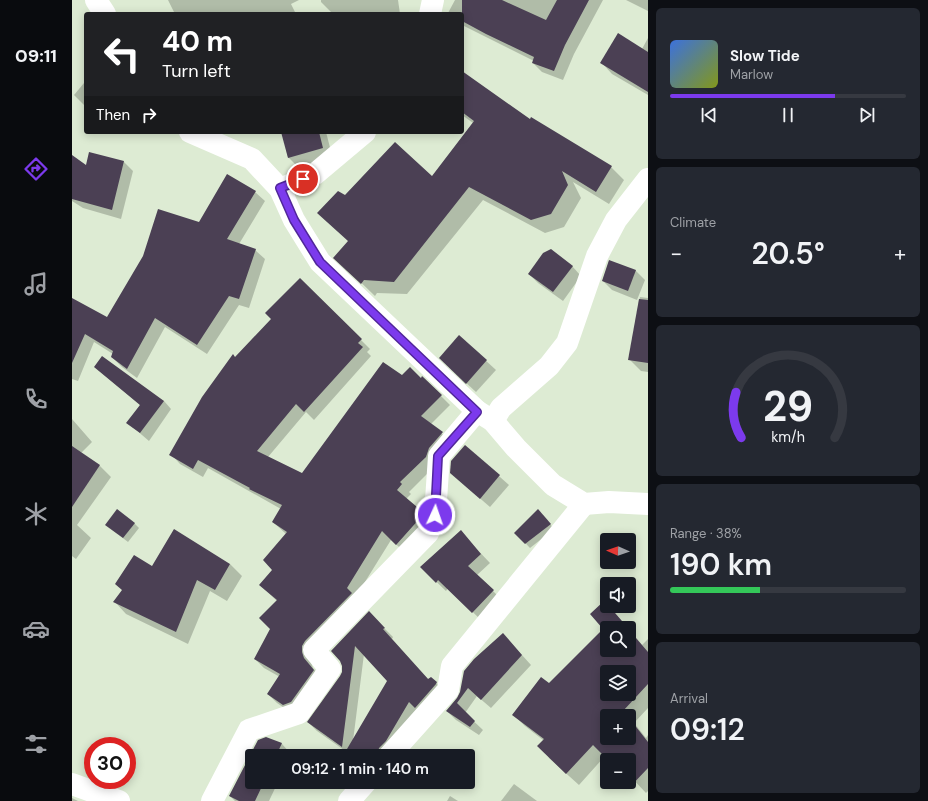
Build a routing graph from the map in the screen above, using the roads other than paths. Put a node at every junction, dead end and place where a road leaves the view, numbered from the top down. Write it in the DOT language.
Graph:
graph roads {
  1 [pos="96,0"];
  2 [pos="433,0"];
  3 [pos="104,12"];
  4 [pos="430,12"];
  5 [pos="195,134"];
  6 [pos="363,134"];
  7 [pos="648,179"];
  8 [pos="280,188"];
  9 [pos="485,416"];
  10 [pos="584,504"];
  11 [pos="648,504"];
  12 [pos="395,749"];
  13 [pos="72,784"];
  14 [pos="360,789"];
  15 [pos="119,801"];
  16 [pos="212,801"];
  17 [pos="349,801"];
  1 -- 3 [label="street"];
  2 -- 4 [label="street"];
  5 -- 8 [label="street"];
  6 -- 8 [label="street"];
  7 -- 9 [label="street"];
  8 -- 9 [label="street"];
  9 -- 10 [label="street"];
  9 -- 16 [label="street"];
  10 -- 11 [label="street"];
  10 -- 12 [label="street"];
  13 -- 15 [label="street"];
  14 -- 17 [label="street"];
}
